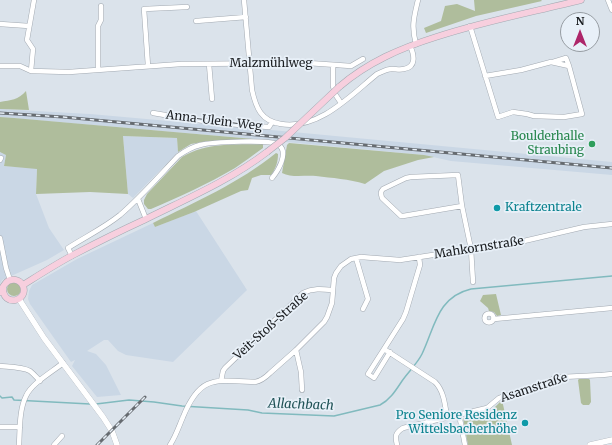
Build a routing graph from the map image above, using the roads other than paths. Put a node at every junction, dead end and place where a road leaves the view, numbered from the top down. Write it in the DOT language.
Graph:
graph roads {
  1 [pos="34,0"];
  2 [pos="244,0"];
  3 [pos="418,0"];
  4 [pos="580,0"];
  5 [pos="608,0"];
  6 [pos="558,3"];
  7 [pos="101,6"];
  8 [pos="187,7"];
  9 [pos="612,10"];
  10 [pos="246,17"];
  11 [pos="196,21"];
  12 [pos="0,24"];
  13 [pos="29,26"];
  14 [pos="470,26"];
  15 [pos="413,45"];
  16 [pos="363,59"];
  17 [pos="551,62"];
  18 [pos="209,64"];
  19 [pos="250,64"];
  20 [pos="333,65"];
  21 [pos="0,66"];
  22 [pos="148,66"];
  23 [pos="568,66"];
  24 [pos="98,69"];
  25 [pos="31,71"];
  26 [pos="485,76"];
  27 [pos="212,99"];
  28 [pos="341,103"];
  29 [pos="153,113"];
  30 [pos="272,122"];
  31 [pos="272,178"];
  32 [pos="138,199"];
  33 [pos="462,206"];
  34 [pos="146,219"];
  35 [pos="612,224"];
  36 [pos="0,238"];
  37 [pos="471,249"];
  38 [pos="72,256"];
  39 [pos="419,257"];
  40 [pos="356,258"];
  41 [pos="10,280"];
  42 [pos="473,282"];
  43 [pos="22,285"];
  44 [pos="1,290"];
  45 [pos="333,290"];
  46 [pos="3,298"];
  47 [pos="19,299"];
  48 [pos="363,308"];
  49 [pos="612,308"];
  50 [pos="494,319"];
  51 [pos="384,348"];
  52 [pos="296,350"];
  53 [pos="390,352"];
  54 [pos="63,363"];
  55 [pos="375,364"];
  56 [pos="0,366"];
  57 [pos="380,367"];
  58 [pos="612,374"];
  59 [pos="40,381"];
  60 [pos="221,381"];
  61 [pos="302,390"];
  62 [pos="459,414"];
  63 [pos="447,417"];
  64 [pos="20,427"];
  65 [pos="0,428"];
  66 [pos="62,436"];
  67 [pos="612,440"];
  68 [pos="19,445"];
  69 [pos="54,445"];
  70 [pos="117,445"];
  71 [pos="170,445"];
  72 [pos="397,445"];
  73 [pos="466,445"];
  74 [pos="590,445"];
  1 -- 13 [label="street"];
  2 -- 10 [label="street"];
  3 -- 15 [label="street"];
  4 -- 6 [label="main road"];
  5 -- 9 [label="street"];
  6 -- 14 [label="main road"];
  7 -- 24 [label="street"];
  8 -- 22 [label="street"];
  10 -- 11 [label="street"];
  10 -- 19 [label="street"];
  12 -- 13 [label="street"];
  13 -- 25 [label="street"];
  14 -- 15 [label="main road"];
  14 -- 26 [label="street"];
  15 -- 28 [label="street"];
  15 -- 34 [label="main road, bridge"];
  16 -- 20 [label="street, Malzmühlweg"];
  17 -- 23 [label="street"];
  17 -- 23 [label="street"];
  17 -- 26 [label="street"];
  18 -- 19 [label="street, Malzmühlweg"];
  18 -- 22 [label="street, Malzmühlweg"];
  18 -- 27 [label="street"];
  19 -- 20 [label="street, Malzmühlweg"];
  19 -- 30 [label="street"];
  20 -- 28 [label="street"];
  21 -- 25 [label="street, Malzmühlweg"];
  22 -- 24 [label="street, Malzmühlweg"];
  23 -- 26 [label="street"];
  24 -- 25 [label="street, Malzmühlweg"];
  28 -- 30 [label="street"];
  29 -- 30 [label="street, Anna-Ulein-Weg"];
  31 -- 32 [label="street"];
  32 -- 34 [label="street"];
  32 -- 38 [label="street"];
  33 -- 33 [label="street"];
  33 -- 37 [label="street"];
  34 -- 38 [label="main road"];
  35 -- 37 [label="street, Mahkornstraße"];
  36 -- 41 [label="street"];
  37 -- 39 [label="street, Mahkornstraße"];
  37 -- 42 [label="street"];
  38 -- 43 [label="main road"];
  39 -- 40 [label="street"];
  39 -- 51 [label="street, Mahkornstraße"];
  40 -- 45 [label="street"];
  40 -- 48 [label="street"];
  41 -- 43 [label="main road"];
  41 -- 44 [label="main road"];
  43 -- 47 [label="main road"];
  44 -- 46 [label="main road"];
  45 -- 52 [label="street"];
  45 -- 60 [label="street, Veit-Stoß-Straße"];
  46 -- 47 [label="main road"];
  47 -- 54 [label="street"];
  49 -- 50 [label="street"];
  51 -- 53 [label="street"];
  51 -- 55 [label="street, Mahkornstraße"];
  52 -- 60 [label="street"];
  52 -- 61 [label="street"];
  53 -- 57 [label="street, Mahkornstraße"];
  53 -- 63 [label="street"];
  54 -- 59 [label="street"];
  54 -- 70 [label="street"];
  55 -- 57 [label="street"];
  55 -- 57 [label="street, Mahkornstraße"];
  56 -- 59 [label="street"];
  58 -- 62 [label="street, Asamstraße"];
  59 -- 64 [label="street"];
  60 -- 71 [label="street"];
  62 -- 63 [label="street, Asamstraße"];
  62 -- 73 [label="street"];
  63 -- 72 [label="street, Asamstraße"];
  64 -- 65 [label="street"];
  64 -- 68 [label="street"];
  66 -- 69 [label="street"];
  67 -- 74 [label="street"];
}
